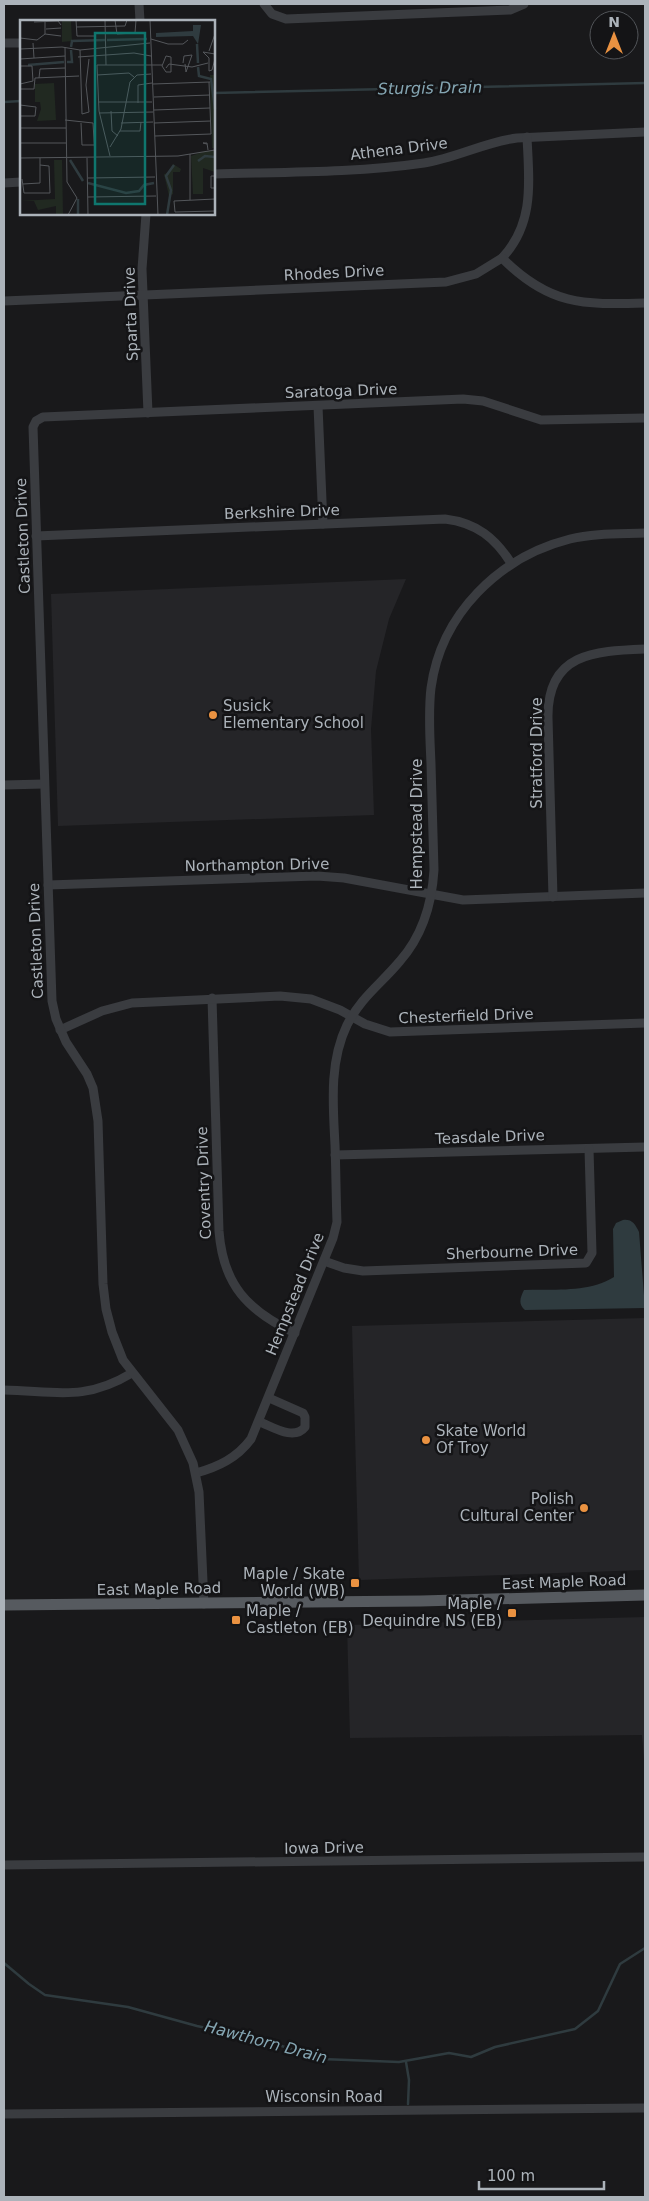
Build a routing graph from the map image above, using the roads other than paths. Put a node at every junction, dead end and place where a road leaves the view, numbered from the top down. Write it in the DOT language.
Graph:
graph roads {
  1 [pos="139,4"];
  2 [pos="264,4"];
  3 [pos="524,4"];
  4 [pos="140,20"];
  5 [pos="4,43"];
  6 [pos="20,43"];
  7 [pos="645,132"];
  8 [pos="527,137"];
  9 [pos="215,174"];
  10 [pos="20,182"];
  11 [pos="4,183"];
  12 [pos="146,215"];
  13 [pos="502,258"];
  14 [pos="143,295"];
  15 [pos="4,301"];
  16 [pos="645,303"];
  17 [pos="318,406"];
  18 [pos="148,413"];
  19 [pos="645,418"];
  20 [pos="36,421"];
  21 [pos="323,524"];
  22 [pos="645,533"];
  23 [pos="36,536"];
  24 [pos="511,563"];
  25 [pos="645,649"];
  26 [pos="44,784"];
  27 [pos="4,785"];
  28 [pos="48,885"];
  29 [pos="645,893"];
  30 [pos="431,895"];
  31 [pos="553,896"];
  32 [pos="212,998"];
  33 [pos="352,1017"];
  34 [pos="645,1023"];
  35 [pos="60,1030"];
  36 [pos="645,1147"];
  37 [pos="589,1149"];
  38 [pos="335,1155"];
  39 [pos="324,1261"];
  40 [pos="295,1332"];
  41 [pos="132,1373"];
  42 [pos="4,1390"];
  43 [pos="269,1398"];
  44 [pos="260,1422"];
  45 [pos="196,1473"];
  46 [pos="645,1595"];
  47 [pos="204,1604"];
  48 [pos="4,1605"];
  49 [pos="645,1857"];
  50 [pos="4,1864"];
  51 [pos="645,2108"];
  52 [pos="4,2114"];
  1 -- 4 [label="street"];
  2 -- 3 [label="street"];
  5 -- 6 [label="street"];
  7 -- 8 [label="street, Athena Drive"];
  8 -- 9 [label="street, Athena Drive"];
  8 -- 13 [label="street, Rhodes Drive"];
  10 -- 11 [label="street"];
  12 -- 14 [label="street, Sparta Drive"];
  13 -- 14 [label="street, Rhodes Drive"];
  13 -- 16 [label="street"];
  14 -- 15 [label="street, Rhodes Drive"];
  14 -- 18 [label="street, Sparta Drive"];
  17 -- 18 [label="street, Saratoga Drive"];
  17 -- 19 [label="street, Saratoga Drive"];
  17 -- 21 [label="street"];
  18 -- 20 [label="street, Saratoga Drive"];
  20 -- 23 [label="street, Castleton Drive"];
  21 -- 23 [label="street, Berkshire Drive"];
  21 -- 24 [label="street, Berkshire Drive"];
  22 -- 24 [label="street, Hempstead Drive"];
  23 -- 26 [label="street, Castleton Drive"];
  24 -- 30 [label="street, Hempstead Drive"];
  25 -- 31 [label="street, Stratford Drive"];
  26 -- 27 [label="street"];
  26 -- 28 [label="street, Castleton Drive"];
  28 -- 30 [label="street, Northampton Drive"];
  28 -- 35 [label="street, Castleton Drive"];
  29 -- 31 [label="street, Northampton Drive"];
  30 -- 31 [label="street, Northampton Drive"];
  30 -- 33 [label="street, Hempstead Drive"];
  32 -- 33 [label="street, Chesterfield Drive"];
  32 -- 35 [label="street, Chesterfield Drive"];
  32 -- 40 [label="street, Coventry Drive"];
  33 -- 34 [label="street, Chesterfield Drive"];
  33 -- 38 [label="street, Hempstead Drive"];
  35 -- 41 [label="street, Castleton Drive"];
  36 -- 37 [label="street, Teasdale Drive"];
  37 -- 38 [label="street, Teasdale Drive"];
  37 -- 39 [label="street, Sherbourne Drive"];
  38 -- 39 [label="street, Hempstead Drive"];
  39 -- 40 [label="street, Hempstead Drive"];
  40 -- 43 [label="street, Hempstead Drive"];
  41 -- 42 [label="street"];
  41 -- 45 [label="street, Castleton Drive"];
  43 -- 44 [label="street, Hempstead Drive"];
  43 -- 44 [label="street"];
  44 -- 45 [label="street, Hempstead Drive"];
  45 -- 47 [label="street, Castleton Drive"];
  46 -- 47 [label="main road, East Maple Road"];
  47 -- 48 [label="main road, East Maple Road"];
  49 -- 50 [label="street, Iowa Drive"];
  51 -- 52 [label="street, Wisconsin Road"];
}
